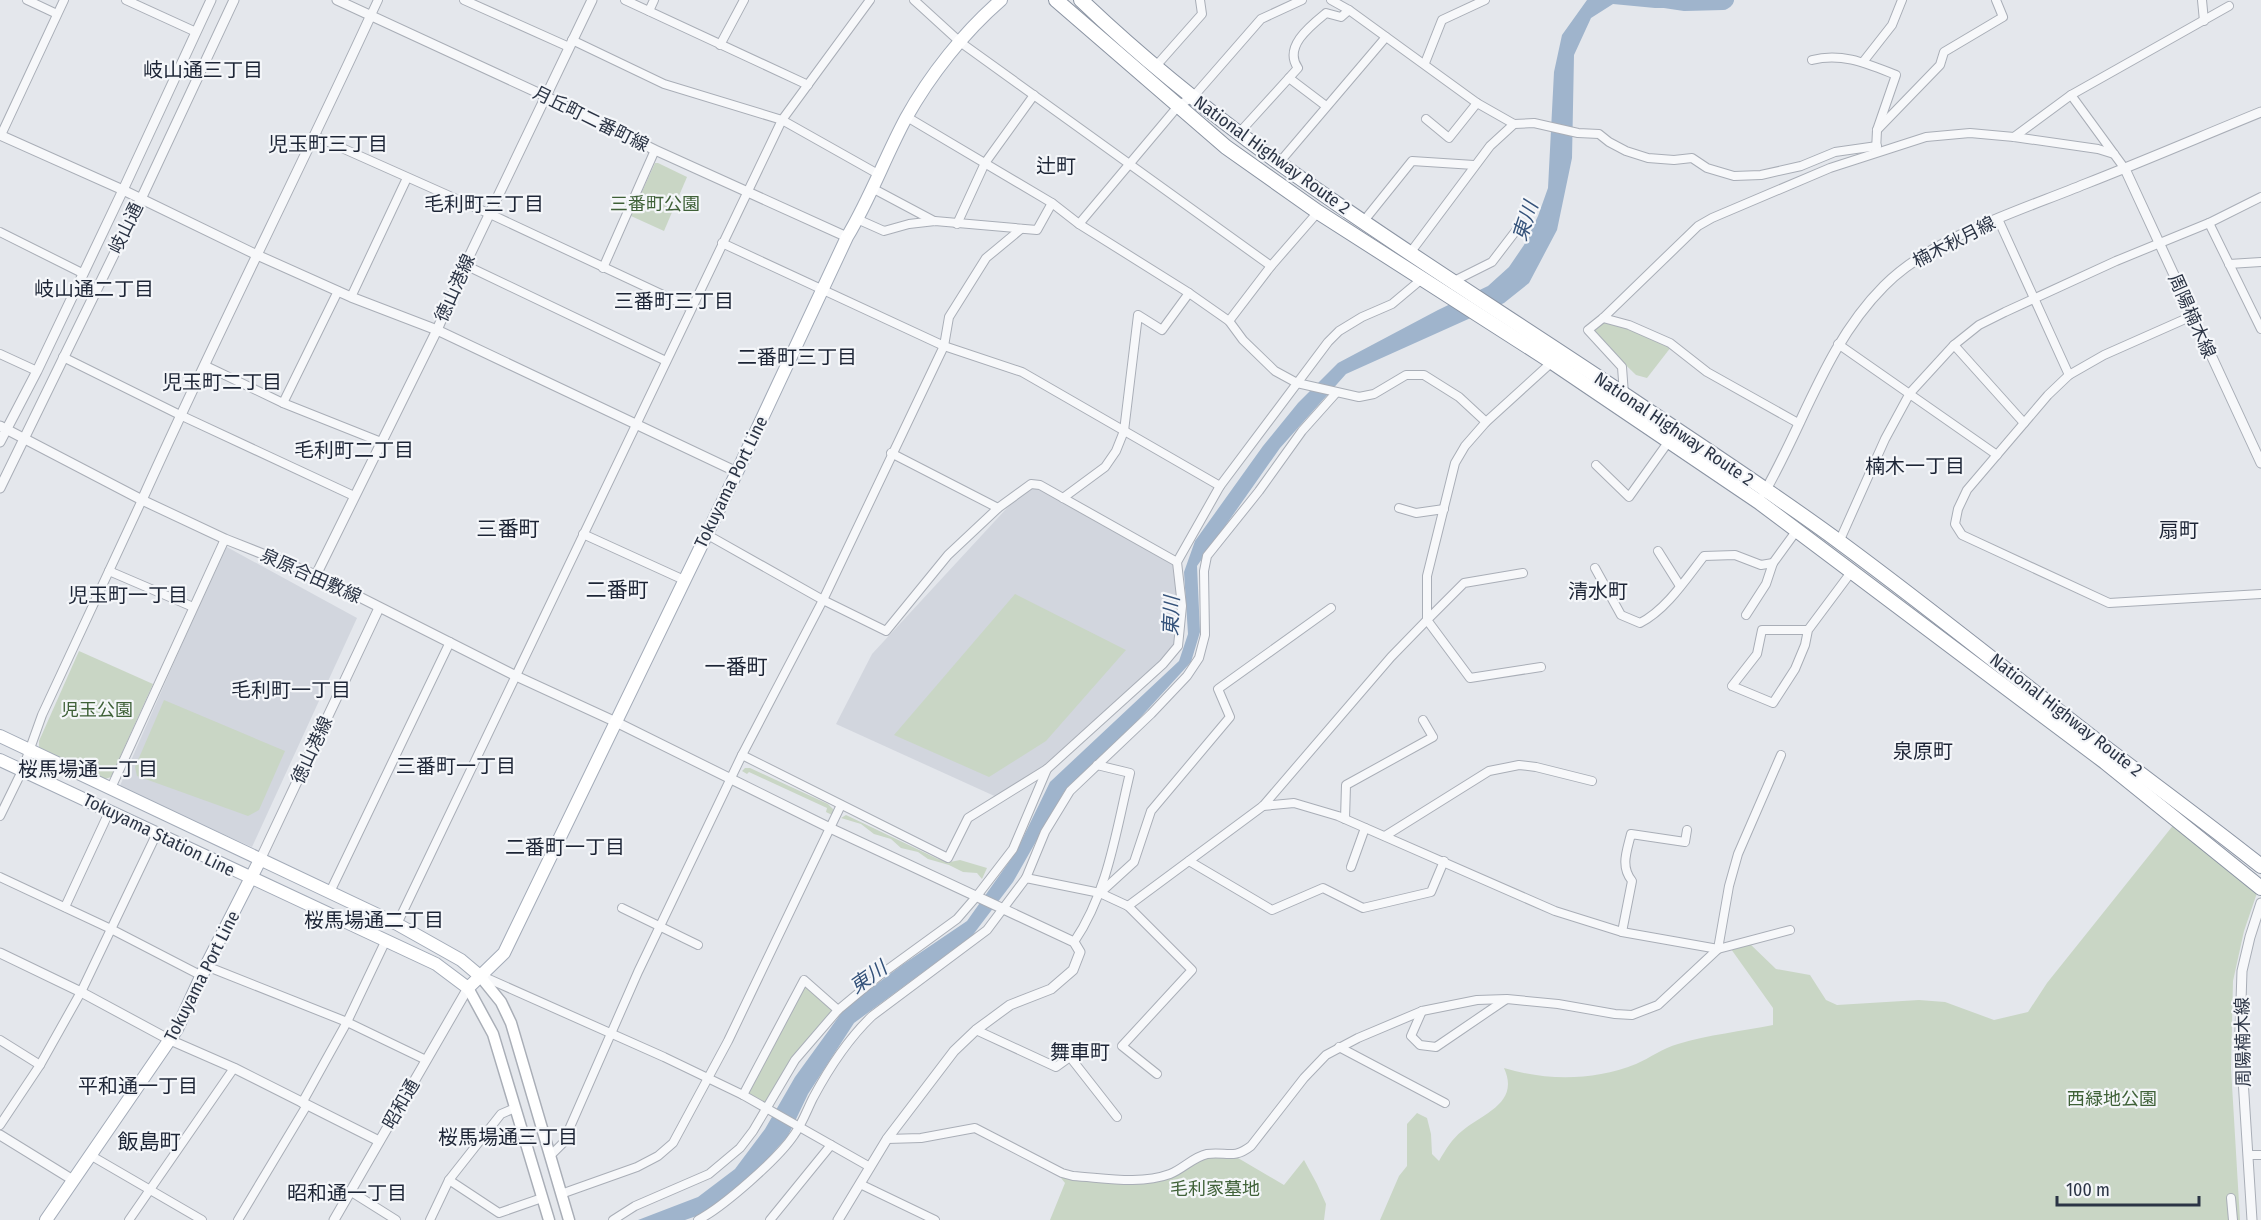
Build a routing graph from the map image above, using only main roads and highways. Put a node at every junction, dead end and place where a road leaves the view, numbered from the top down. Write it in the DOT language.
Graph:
graph roads {
  1 [pos="1001,0"];
  2 [pos="1056,0"];
  3 [pos="1081,0"];
  4 [pos="1509,327"];
  5 [pos="1762,496"];
  6 [pos="0,736"];
  7 [pos="0,760"];
  8 [pos="260,860"];
  9 [pos="2261,866"];
  10 [pos="252,879"];
  11 [pos="2261,888"];
  12 [pos="480,976"];
  13 [pos="468,988"];
  14 [pos="46,1220"];
  15 [pos="549,1220"];
  16 [pos="569,1220"];
  1 -- 12 [label="main road, Tokuyama Port Line"];
  2 -- 4 [label="highway, National Highway Route 2"];
  3 -- 4 [label="highway, National Highway Route 2"];
  4 -- 5 [label="highway, National Highway Route 2"];
  4 -- 5 [label="highway, National Highway Route 2"];
  5 -- 9 [label="highway, National Highway Route 2"];
  5 -- 11 [label="highway, National Highway Route 2"];
  6 -- 8 [label="main road, Tokuyama Station Line"];
  7 -- 10 [label="main road, Tokuyama Station Line"];
  8 -- 10 [label="main road, Tokuyama Port Line"];
  8 -- 12 [label="main road"];
  10 -- 13 [label="main road"];
  10 -- 14 [label="main road, Tokuyama Port Line"];
  12 -- 13 [label="main road, Tokuyama Port Line"];
  12 -- 16 [label="main road"];
  13 -- 15 [label="main road"];
}
